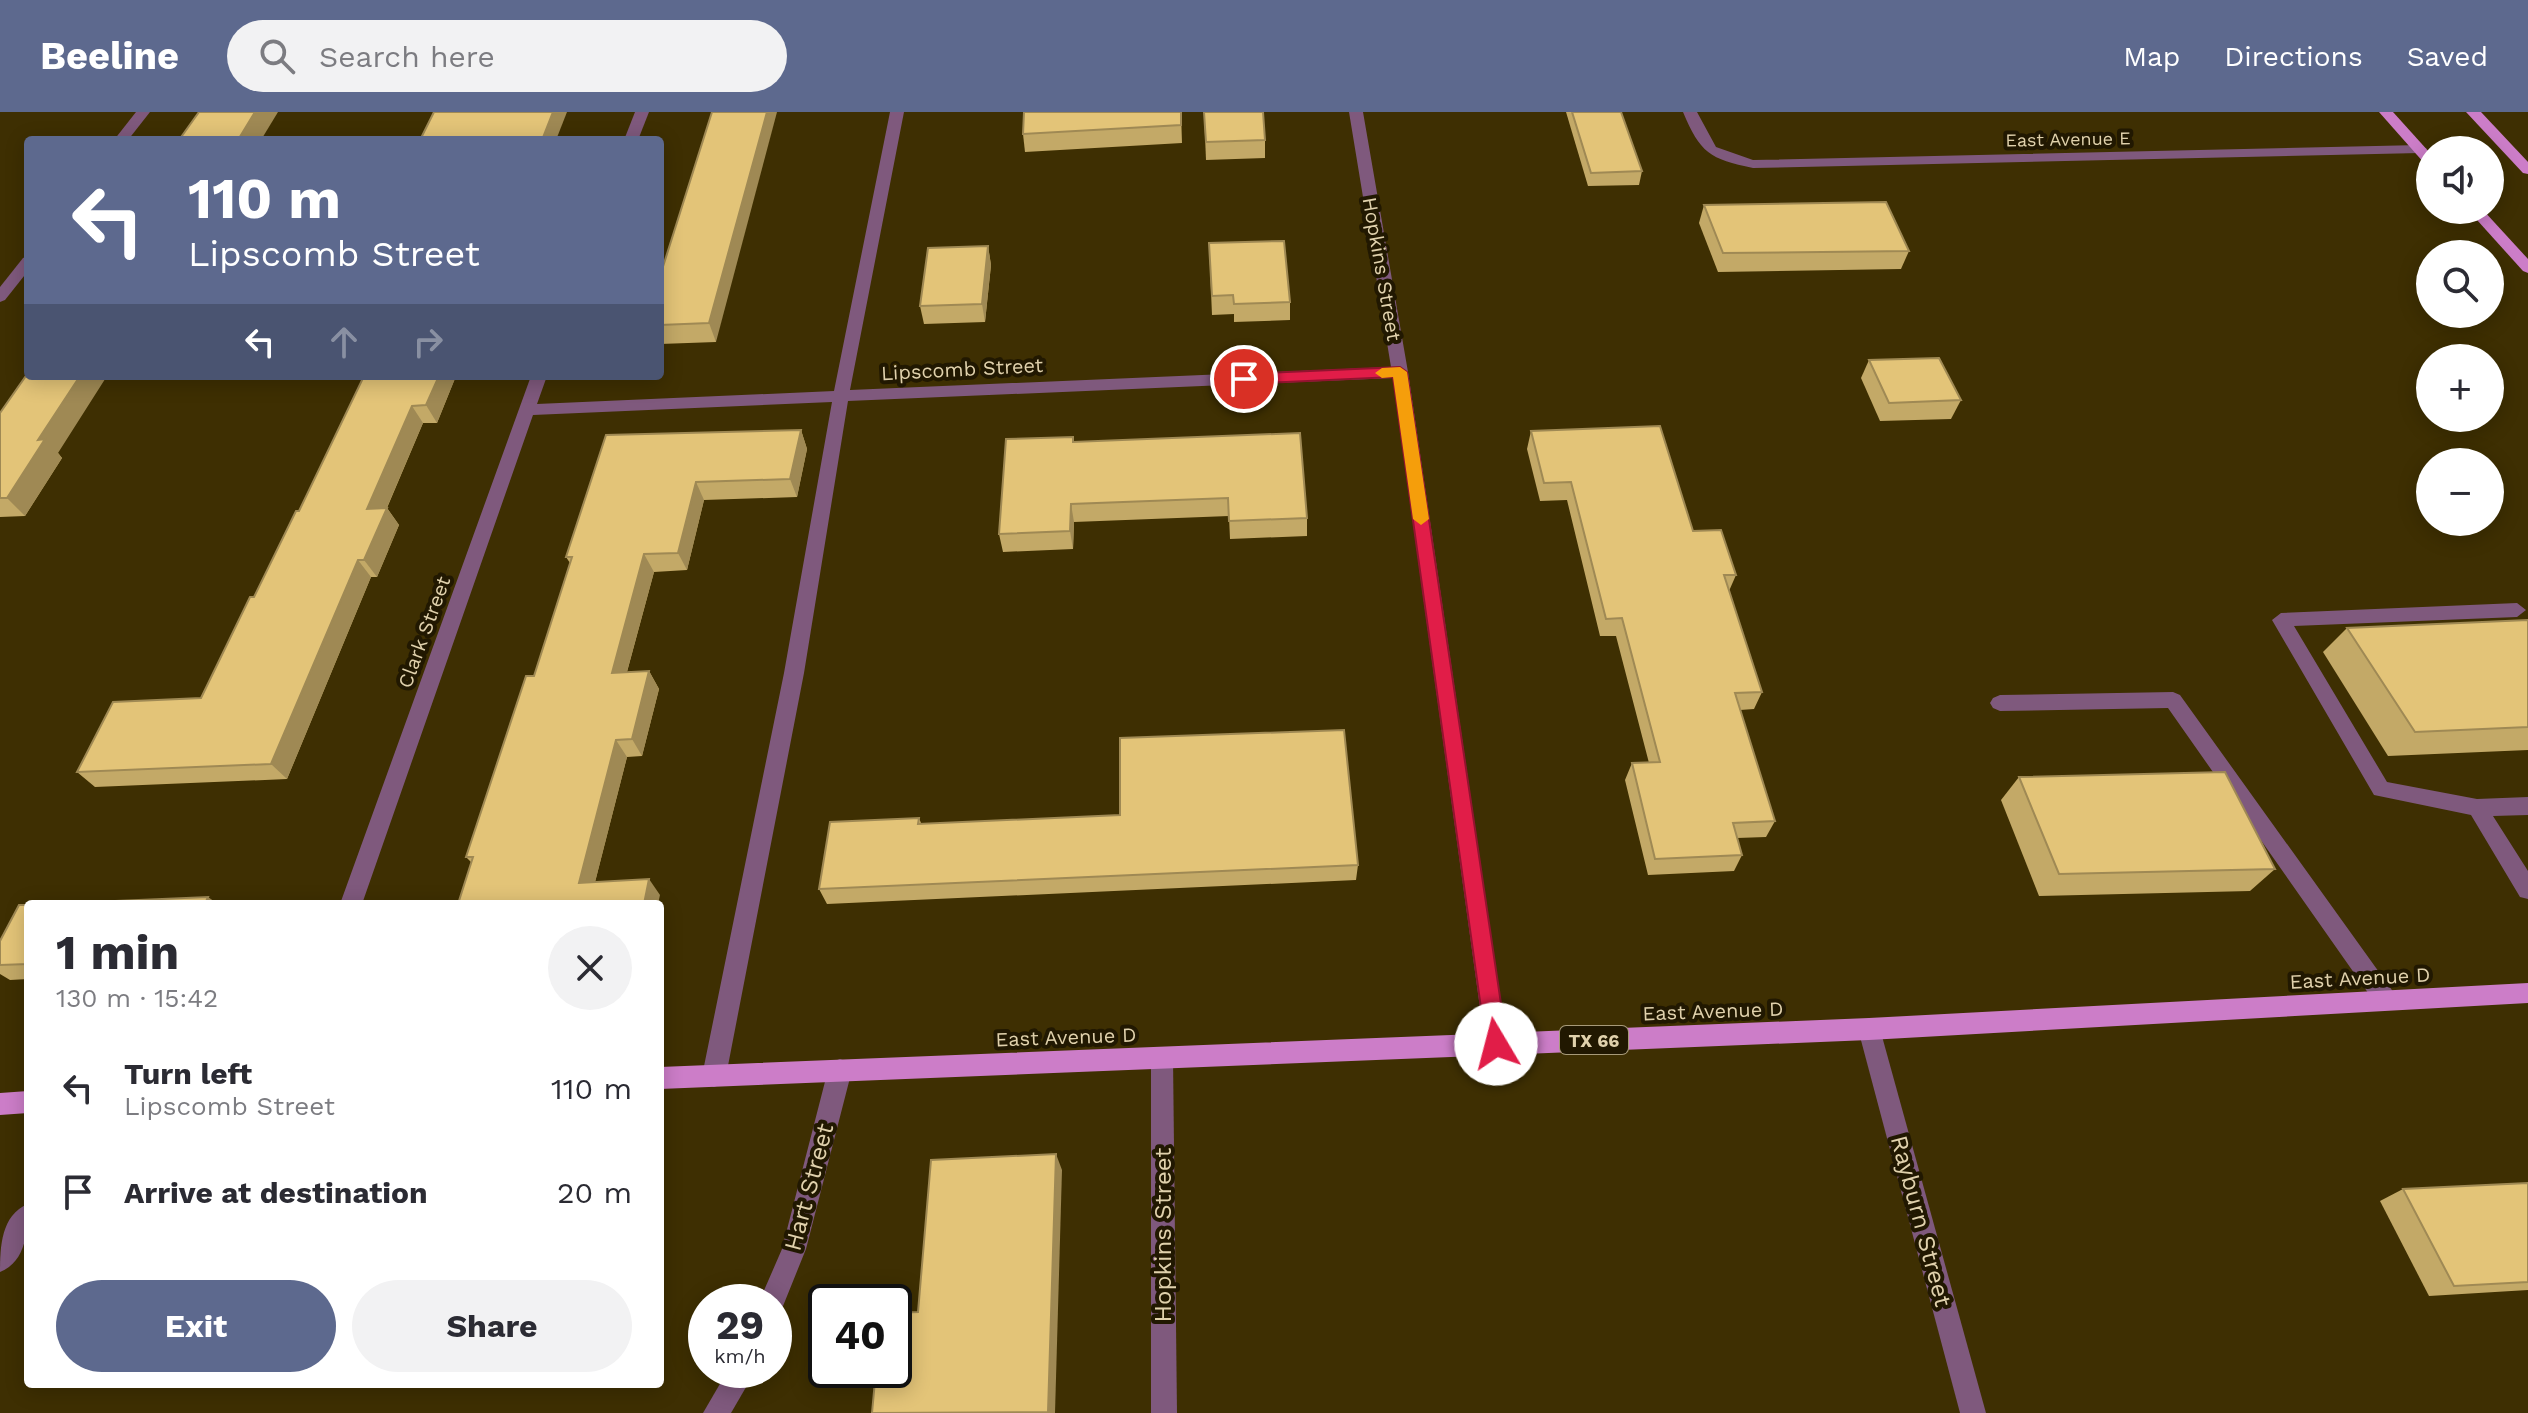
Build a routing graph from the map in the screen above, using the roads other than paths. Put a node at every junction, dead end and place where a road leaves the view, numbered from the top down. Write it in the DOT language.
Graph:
graph roads {
  1 [pos="143,112"];
  2 [pos="642,112"];
  3 [pos="897,112"];
  4 [pos="1356,112"];
  5 [pos="1690,112"];
  6 [pos="2386,112"];
  7 [pos="2473,112"];
  8 [pos="124,136"];
  9 [pos="633,136"];
  10 [pos="2416,145"];
  11 [pos="2416,155"];
  12 [pos="2528,170"];
  13 [pos="2488,224"];
  14 [pos="24,266"];
  15 [pos="2528,268"];
  16 [pos="0,297"];
  17 [pos="1400,372"];
  18 [pos="537,380"];
  19 [pos="841,396"];
  20 [pos="526,410"];
  21 [pos="2517,610"];
  22 [pos="2000,703"];
  23 [pos="2528,806"];
  24 [pos="2477,808"];
  25 [pos="2528,890"];
  26 [pos="352,900"];
  27 [pos="2528,993"];
  28 [pos="2386,1000"];
  29 [pos="1869,1029"];
  30 [pos="1496,1044"];
  31 [pos="1162,1058"];
  32 [pos="840,1070"];
  33 [pos="714,1076"];
  34 [pos="664,1078"];
  35 [pos="24,1102"];
  36 [pos="0,1104"];
  37 [pos="24,1222"];
  38 [pos="0,1260"];
  39 [pos="779,1284"];
  40 [pos="732,1388"];
  41 [pos="716,1413"];
  42 [pos="1164,1413"];
  43 [pos="1973,1413"];
  1 -- 8 [label="street"];
  2 -- 9 [label="street"];
  3 -- 19 [label="street"];
  4 -- 17 [label="street, Hopkins Street"];
  5 -- 11 [label="street, East Avenue E"];
  6 -- 10 [label="main road"];
  7 -- 12 [label="main road"];
  13 -- 15 [label="main road"];
  14 -- 16 [label="street"];
  17 -- 19 [label="street, Lipscomb Street"];
  17 -- 30 [label="street, Hopkins Street"];
  18 -- 20 [label="street, Clark Street"];
  19 -- 20 [label="street, Lipscomb Street"];
  19 -- 33 [label="street"];
  20 -- 26 [label="street, Clark Street"];
  21 -- 24 [label="street"];
  22 -- 28 [label="street"];
  23 -- 24 [label="street"];
  24 -- 25 [label="street"];
  27 -- 28 [label="main road, East Avenue D / TX 66"];
  28 -- 29 [label="main road, East Avenue D / TX 66"];
  29 -- 30 [label="main road, East Avenue D / TX 66"];
  29 -- 43 [label="street, Rayburn Street"];
  30 -- 31 [label="main road, East Avenue D / TX 66"];
  31 -- 32 [label="main road, East Avenue D / TX 66"];
  31 -- 42 [label="street, Hopkins Street"];
  32 -- 33 [label="main road, East Avenue D / TX 66"];
  32 -- 39 [label="street, Hart Street"];
  33 -- 34 [label="main road, East Avenue D / TX 66"];
  35 -- 36 [label="main road"];
  37 -- 38 [label="street"];
  40 -- 41 [label="street"];
}
